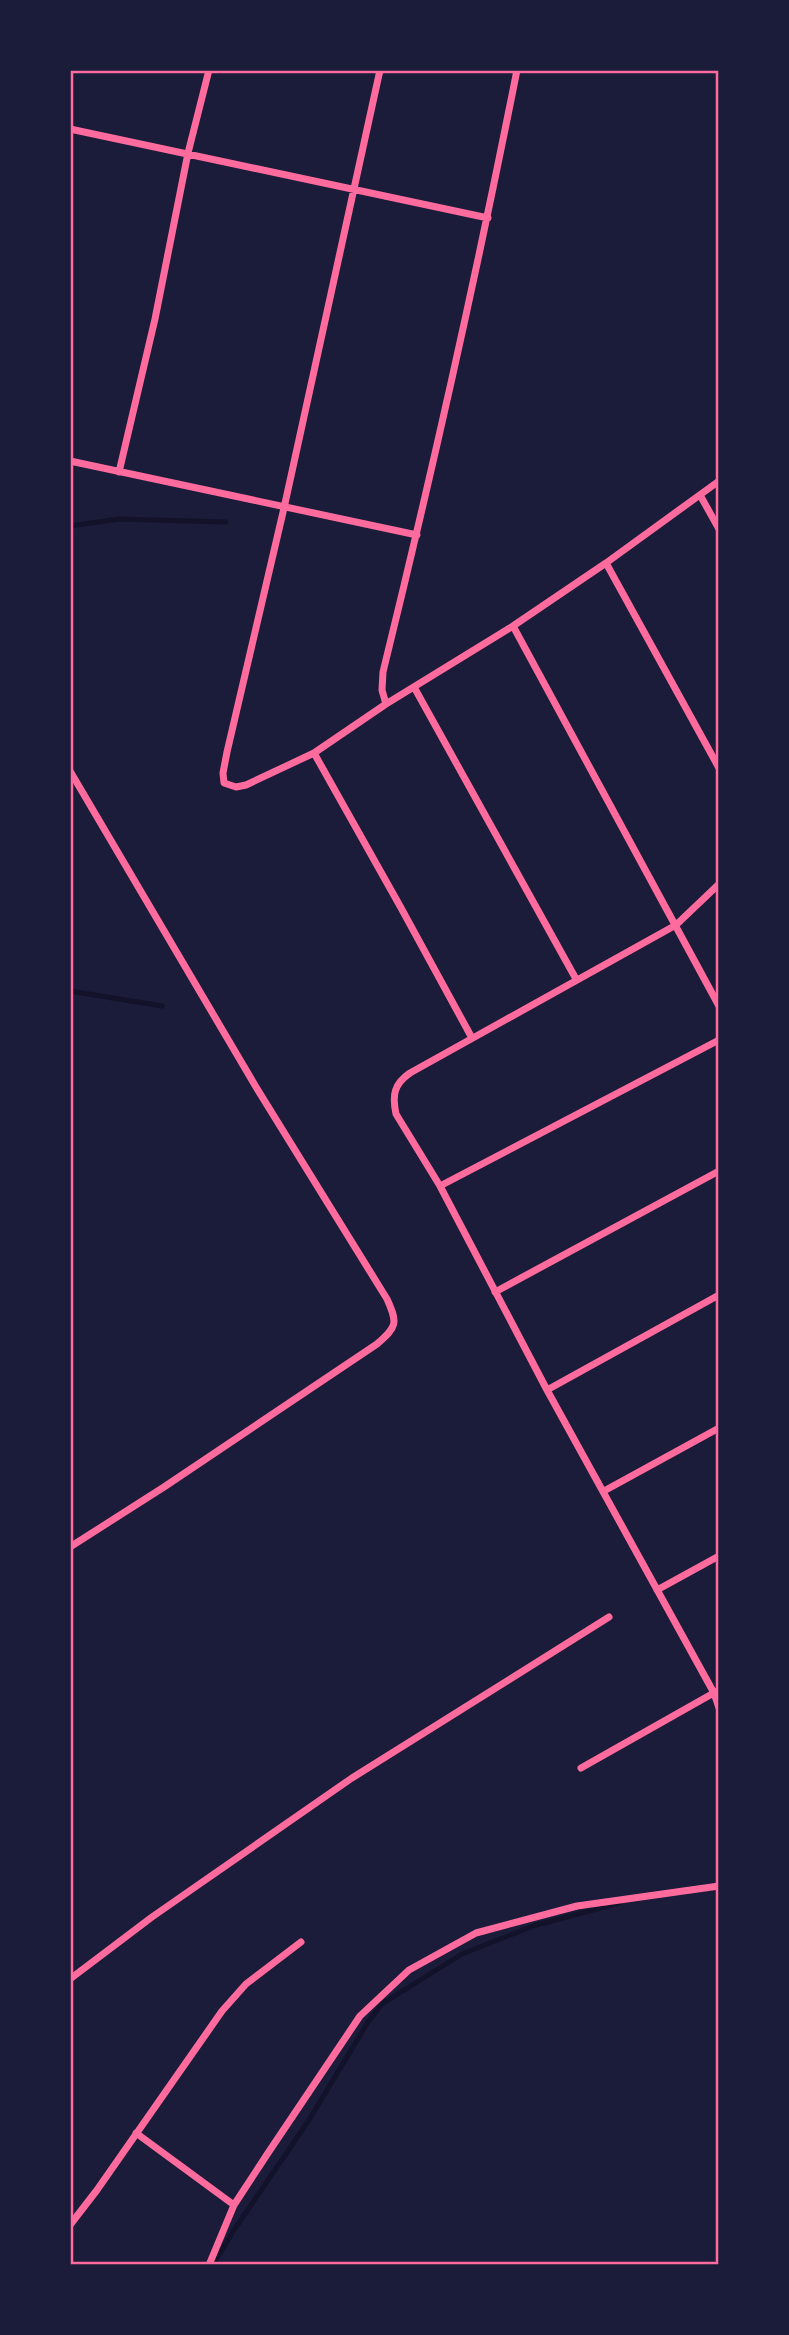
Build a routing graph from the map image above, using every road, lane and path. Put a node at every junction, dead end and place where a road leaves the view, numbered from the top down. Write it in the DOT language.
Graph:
graph roads {
  1 [pos="209,70"];
  2 [pos="380,70"];
  3 [pos="517,70"];
  4 [pos="70,129"];
  5 [pos="188,153"];
  6 [pos="353,191"];
  7 [pos="488,218"];
  8 [pos="70,461"];
  9 [pos="119,472"];
  10 [pos="719,481"];
  11 [pos="700,495"];
  12 [pos="284,508"];
  13 [pos="719,529"];
  14 [pos="417,535"];
  15 [pos="606,563"];
  16 [pos="513,626"];
  17 [pos="414,687"];
  18 [pos="386,704"];
  19 [pos="314,753"];
  20 [pos="719,768"];
  21 [pos="70,771"];
  22 [pos="719,884"];
  23 [pos="676,925"];
  24 [pos="576,979"];
  25 [pos="719,1006"];
  26 [pos="472,1038"];
  27 [pos="719,1040"];
  28 [pos="719,1171"];
  29 [pos="440,1186"];
  30 [pos="495,1292"];
  31 [pos="719,1295"];
  32 [pos="547,1390"];
  33 [pos="719,1428"];
  34 [pos="604,1491"];
  35 [pos="70,1547"];
  36 [pos="719,1556"];
  37 [pos="657,1590"];
  38 [pos="609,1617"];
  39 [pos="717,1691"];
  40 [pos="719,1708"];
  41 [pos="581,1768"];
  42 [pos="719,1886"];
  43 [pos="301,1942"];
  44 [pos="70,1979"];
  45 [pos="136,2133"];
  46 [pos="234,2205"];
  47 [pos="70,2225"];
  48 [pos="209,2265"];
  1 -- 5 [label="street"];
  2 -- 6 [label="street"];
  3 -- 7 [label="street"];
  4 -- 5 [label="street"];
  5 -- 6 [label="street"];
  5 -- 9 [label="street"];
  6 -- 7 [label="street"];
  6 -- 12 [label="street"];
  7 -- 14 [label="street"];
  8 -- 9 [label="street"];
  9 -- 12 [label="street"];
  10 -- 11 [label="street"];
  11 -- 13 [label="street"];
  11 -- 15 [label="street"];
  12 -- 14 [label="street"];
  12 -- 19 [label="street"];
  14 -- 18 [label="street"];
  15 -- 16 [label="street"];
  15 -- 20 [label="street"];
  16 -- 17 [label="street"];
  16 -- 23 [label="street"];
  17 -- 18 [label="street"];
  17 -- 24 [label="street"];
  18 -- 19 [label="street"];
  19 -- 26 [label="street"];
  21 -- 35 [label="street"];
  22 -- 23 [label="street"];
  23 -- 24 [label="street"];
  23 -- 25 [label="street"];
  24 -- 26 [label="street"];
  26 -- 29 [label="street"];
  27 -- 29 [label="street"];
  28 -- 30 [label="street"];
  29 -- 30 [label="street"];
  30 -- 32 [label="street"];
  31 -- 32 [label="street"];
  32 -- 34 [label="street"];
  33 -- 34 [label="street"];
  34 -- 37 [label="street"];
  36 -- 37 [label="street"];
  37 -- 39 [label="street"];
  38 -- 44 [label="street"];
  39 -- 40 [label="street"];
  39 -- 41 [label="street"];
  42 -- 46 [label="street"];
  43 -- 45 [label="street"];
  45 -- 46 [label="street"];
  45 -- 47 [label="street"];
  46 -- 48 [label="street"];
}
